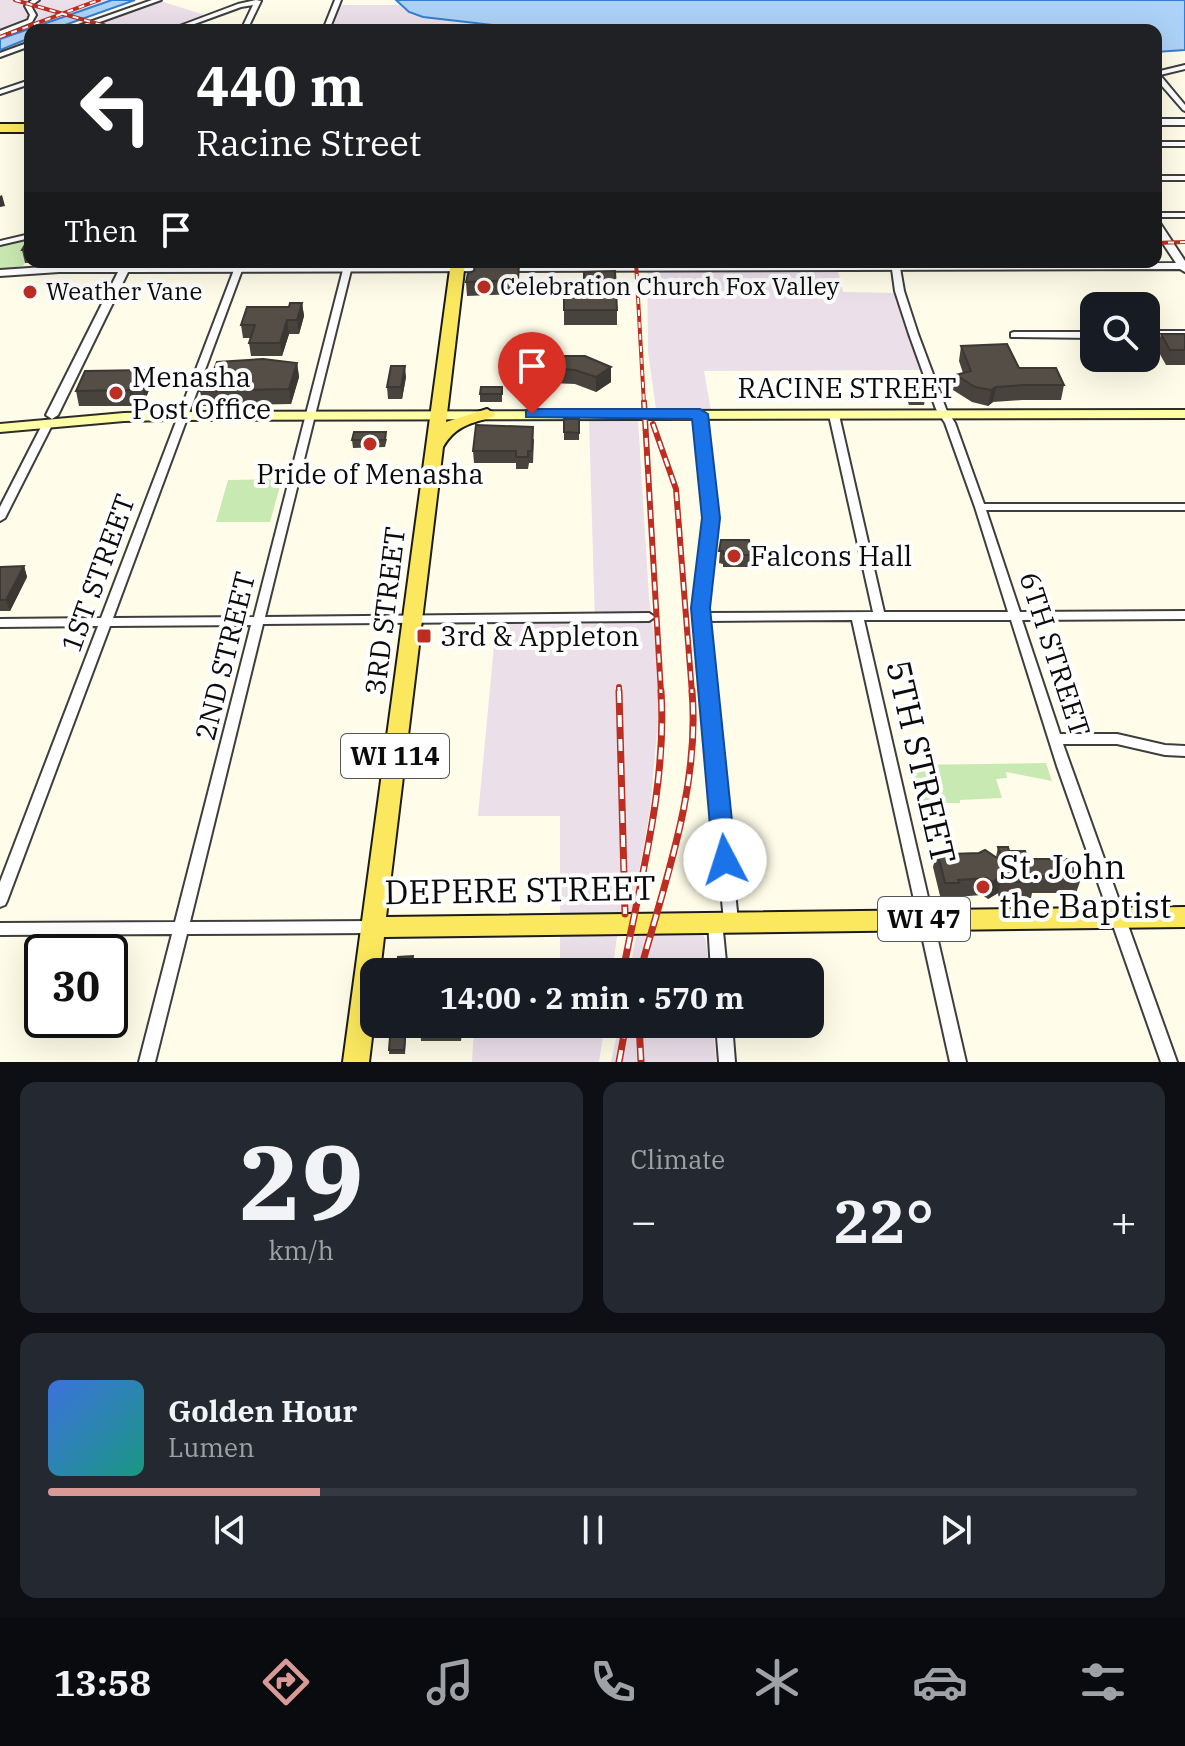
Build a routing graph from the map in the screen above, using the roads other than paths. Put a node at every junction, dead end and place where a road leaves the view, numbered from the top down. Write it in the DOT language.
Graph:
graph roads {
  1 [pos="36,0"];
  2 [pos="158,0"];
  3 [pos="338,0"];
  4 [pos="258,1"];
  5 [pos="90,23"];
  6 [pos="87,24"];
  7 [pos="93,24"];
  8 [pos="188,24"];
  9 [pos="247,24"];
  10 [pos="328,24"];
  11 [pos="0,33"];
  12 [pos="24,46"];
  13 [pos="0,55"];
  14 [pos="1185,67"];
  15 [pos="1162,73"];
  16 [pos="1162,82"];
  17 [pos="24,84"];
  18 [pos="0,92"];
  19 [pos="1185,109"];
  20 [pos="1162,122"];
  21 [pos="1185,122"];
  22 [pos="0,128"];
  23 [pos="24,128"];
  24 [pos="1162,144"];
  25 [pos="1185,144"];
  26 [pos="1162,178"];
  27 [pos="1185,178"];
  28 [pos="1162,215"];
  29 [pos="1185,215"];
  30 [pos="1162,234"];
  31 [pos="24,237"];
  32 [pos="0,243"];
  33 [pos="1162,267"];
  34 [pos="1185,267"];
  35 [pos="74,268"];
  36 [pos="126,268"];
  37 [pos="239,268"];
  38 [pos="347,268"];
  39 [pos="458,268"];
  40 [pos="896,268"];
  41 [pos="0,273"];
  42 [pos="1160,334"];
  43 [pos="1185,334"];
  44 [pos="1014,335"];
  45 [pos="1080,335"];
  46 [pos="443,385"];
  47 [pos="487,414"];
  48 [pos="700,414"];
  49 [pos="945,414"];
  50 [pos="1185,414"];
  51 [pos="438,415"];
  52 [pos="834,415"];
  53 [pos="182,416"];
  54 [pos="310,416"];
  55 [pos="0,419"];
  56 [pos="50,419"];
  57 [pos="0,428"];
  58 [pos="433,449"];
  59 [pos="980,507"];
  60 [pos="1185,507"];
  61 [pos="0,518"];
  62 [pos="879,615"];
  63 [pos="1015,615"];
  64 [pos="1185,615"];
  65 [pos="857,616"];
  66 [pos="649,617"];
  67 [pos="701,617"];
  68 [pos="412,619"];
  69 [pos="258,621"];
  70 [pos="105,622"];
  71 [pos="0,623"];
  72 [pos="1055,739"];
  73 [pos="1185,751"];
  74 [pos="0,901"];
  75 [pos="1185,917"];
  76 [pos="1117,918"];
  77 [pos="926,919"];
  78 [pos="723,921"];
  79 [pos="373,927"];
  80 [pos="180,928"];
  81 [pos="0,929"];
  82 [pos="720,958"];
  83 [pos="725,1038"];
  84 [pos="147,1062"];
  85 [pos="356,1062"];
  86 [pos="727,1062"];
  87 [pos="958,1062"];
  88 [pos="1169,1062"];
  1 -- 11 [label="street"];
  2 -- 5 [label="street"];
  3 -- 10 [label="street"];
  4 -- 8 [label="street"];
  4 -- 9 [label="street"];
  5 -- 6 [label="street"];
  5 -- 7 [label="street"];
  12 -- 13 [label="street"];
  14 -- 15 [label="street"];
  16 -- 19 [label="street"];
  17 -- 18 [label="street"];
  20 -- 21 [label="street"];
  22 -- 23 [label="main road"];
  24 -- 25 [label="street"];
  26 -- 27 [label="street"];
  28 -- 29 [label="street"];
  30 -- 34 [label="street"];
  31 -- 32 [label="street"];
  33 -- 34 [label="street"];
  35 -- 41 [label="street"];
  36 -- 56 [label="street"];
  37 -- 53 [label="street, 1ST STREET"];
  38 -- 54 [label="street, 2ND STREET"];
  39 -- 46 [label="main road, 3RD STREET / WI 114"];
  40 -- 49 [label="street, 6TH STREET"];
  42 -- 43 [label="street"];
  44 -- 45 [label="street"];
  46 -- 47 [label="main road"];
  46 -- 51 [label="main road, 3RD STREET / WI 114"];
  47 -- 48 [label="main road, RACINE STREET"];
  47 -- 51 [label="main road, RACINE STREET"];
  47 -- 58 [label="main road"];
  48 -- 52 [label="main road, RACINE STREET"];
  48 -- 67 [label="street"];
  49 -- 50 [label="main road, RACINE STREET"];
  49 -- 52 [label="main road, RACINE STREET"];
  49 -- 59 [label="street, 6TH STREET"];
  51 -- 54 [label="main road, RACINE STREET"];
  51 -- 58 [label="main road, 3RD STREET / WI 114"];
  52 -- 62 [label="street"];
  53 -- 54 [label="main road, RACINE STREET"];
  53 -- 56 [label="main road, RACINE STREET"];
  53 -- 70 [label="street, 1ST STREET"];
  54 -- 69 [label="street, 2ND STREET"];
  55 -- 56 [label="main road, RACINE STREET"];
  56 -- 57 [label="main road, RACINE STREET"];
  56 -- 61 [label="street"];
  58 -- 68 [label="main road, 3RD STREET / WI 114"];
  59 -- 60 [label="street"];
  59 -- 63 [label="street, 6TH STREET"];
  62 -- 63 [label="street"];
  62 -- 65 [label="street"];
  63 -- 64 [label="street"];
  63 -- 72 [label="street, 6TH STREET"];
  65 -- 67 [label="street"];
  65 -- 77 [label="street, 5TH STREET"];
  66 -- 68 [label="street"];
  67 -- 78 [label="street"];
  68 -- 69 [label="street"];
  68 -- 79 [label="main road, 3RD STREET / WI 114"];
  69 -- 70 [label="street"];
  69 -- 80 [label="street, 2ND STREET"];
  70 -- 71 [label="street"];
  70 -- 74 [label="street, 1ST STREET"];
  72 -- 73 [label="street"];
  72 -- 76 [label="street, 6TH STREET"];
  75 -- 76 [label="main road, DEPERE STREET / WI 47"];
  76 -- 77 [label="main road, DEPERE STREET / WI 47"];
  76 -- 88 [label="street, 6TH STREET"];
  77 -- 78 [label="main road, DEPERE STREET / WI 47"];
  77 -- 87 [label="street, 5TH STREET"];
  78 -- 79 [label="main road, DEPERE STREET / WI 47"];
  78 -- 82 [label="street"];
  79 -- 80 [label="street, DEPERE STREET"];
  79 -- 85 [label="main road, 3RD STREET / WI 114"];
  80 -- 81 [label="street, DEPERE STREET"];
  80 -- 84 [label="street, 2ND STREET"];
  83 -- 86 [label="street"];
}
